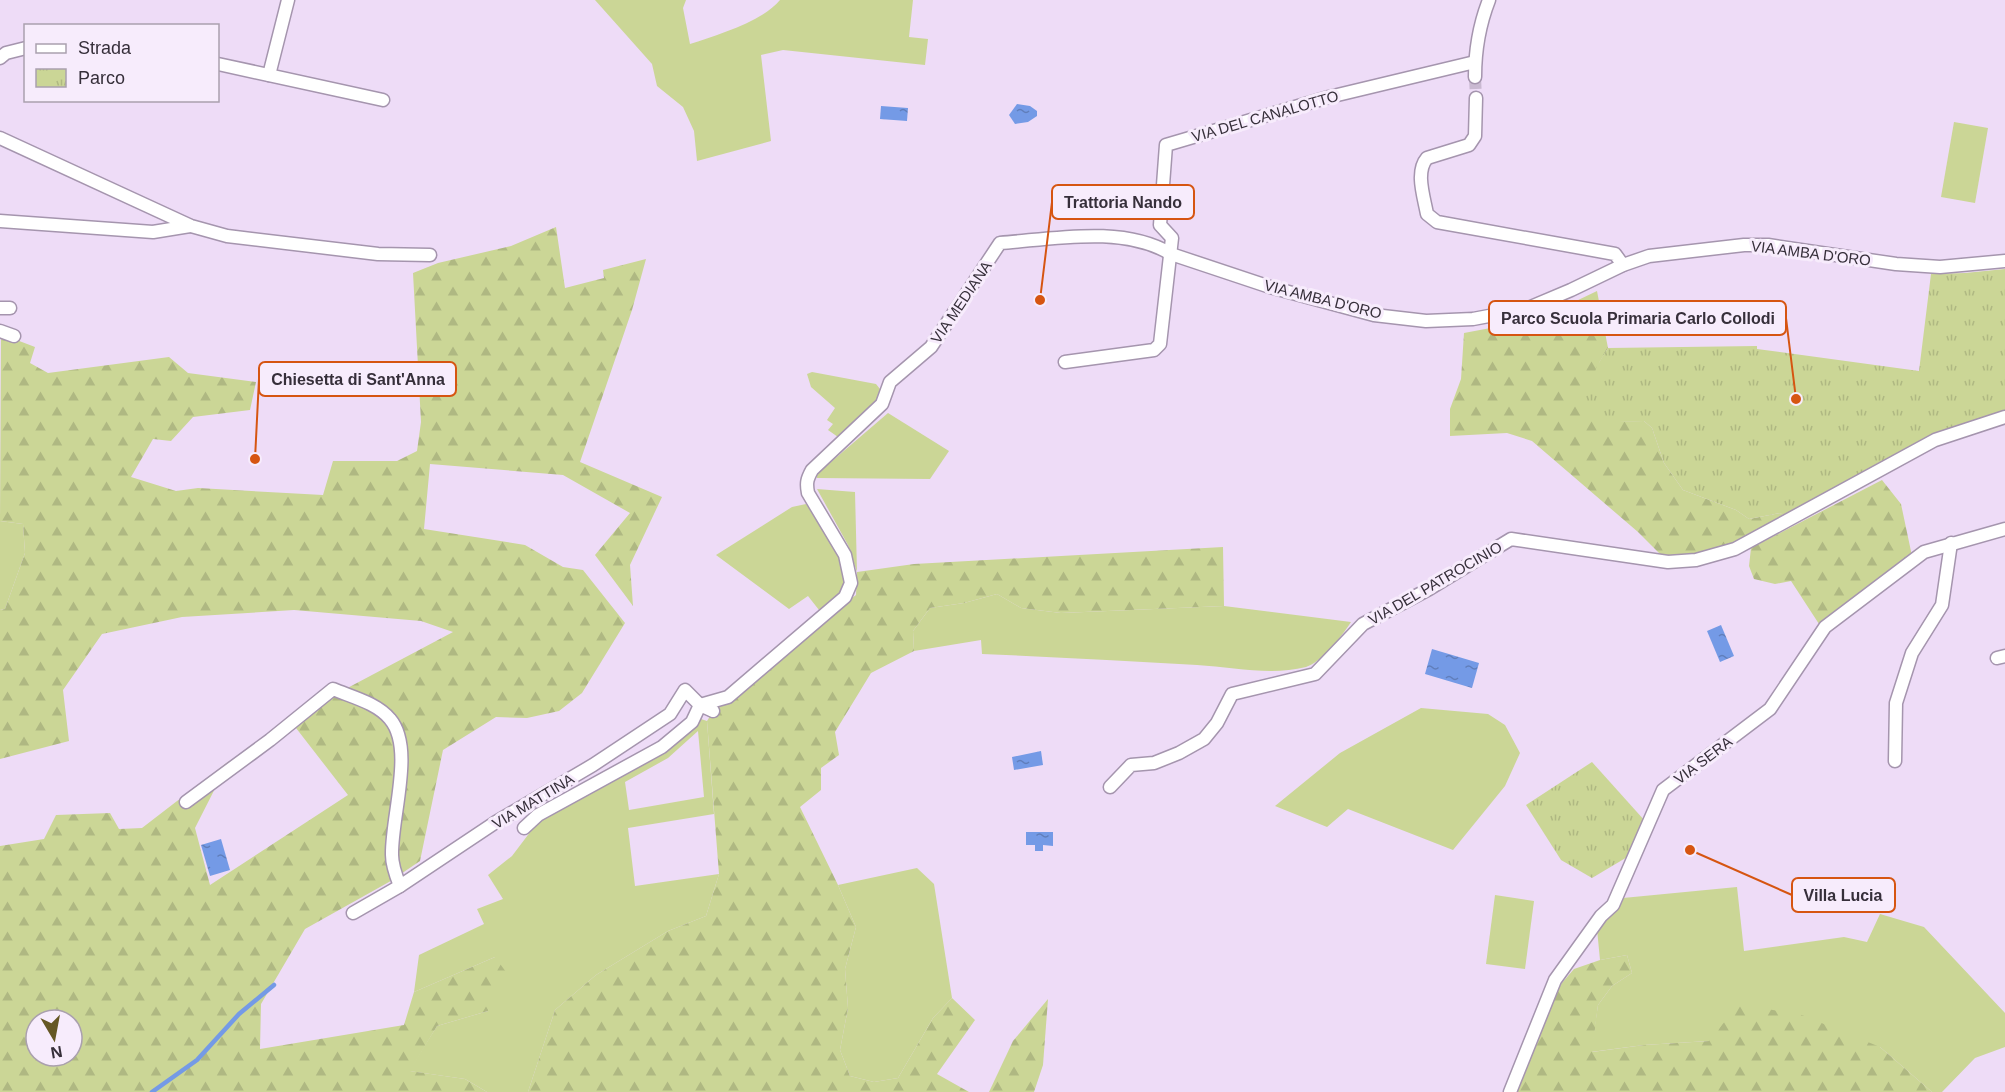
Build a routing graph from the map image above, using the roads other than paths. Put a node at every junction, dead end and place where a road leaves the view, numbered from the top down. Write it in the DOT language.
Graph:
graph roads {
  1 [pos="288,0"];
  2 [pos="1489,0"];
  3 [pos="24,48"];
  4 [pos="0,58"];
  5 [pos="1475,62"];
  6 [pos="219,64"];
  7 [pos="269,75"];
  8 [pos="1474,77"];
  9 [pos="1476,98"];
  10 [pos="383,100"];
  11 [pos="0,138"];
  12 [pos="0,221"];
  13 [pos="191,226"];
  14 [pos="1000,243"];
  15 [pos="1171,254"];
  16 [pos="430,255"];
  17 [pos="2005,261"];
  18 [pos="1623,265"];
  19 [pos="0,331"];
  20 [pos="14,336"];
  21 [pos="1065,362"];
  22 [pos="2005,417"];
  23 [pos="2005,529"];
  24 [pos="1951,543"];
  25 [pos="700,705"];
  26 [pos="713,711"];
  27 [pos="1895,761"];
  28 [pos="1110,787"];
  29 [pos="186,802"];
  30 [pos="524,828"];
  31 [pos="400,886"];
  32 [pos="353,913"];
  33 [pos="1510,1092"];
  1 -- 7 [label="street"];
  2 -- 5 [label="street"];
  3 -- 4 [label="street"];
  5 -- 8 [label="street"];
  5 -- 15 [label="street, VIA DEL CANALOTTO"];
  6 -- 7 [label="street"];
  7 -- 10 [label="street"];
  9 -- 18 [label="street"];
  11 -- 13 [label="street"];
  12 -- 13 [label="street"];
  13 -- 16 [label="street"];
  14 -- 15 [label="street, VIA AMBA D'ORO"];
  14 -- 25 [label="street, VIA MEDIANA"];
  15 -- 18 [label="street, VIA AMBA D'ORO"];
  15 -- 21 [label="street"];
  17 -- 18 [label="street, VIA AMBA D'ORO"];
  19 -- 20 [label="street"];
  22 -- 28 [label="street, VIA DEL PATROCINIO"];
  23 -- 24 [label="street, VIA SERA"];
  24 -- 27 [label="street"];
  24 -- 33 [label="street, VIA SERA"];
  25 -- 26 [label="street, VIA MATTINA"];
  25 -- 30 [label="street, VIA MATTINA"];
  25 -- 31 [label="street, VIA MATTINA"];
  29 -- 31 [label="street"];
  31 -- 32 [label="street, VIA MATTINA"];
}
